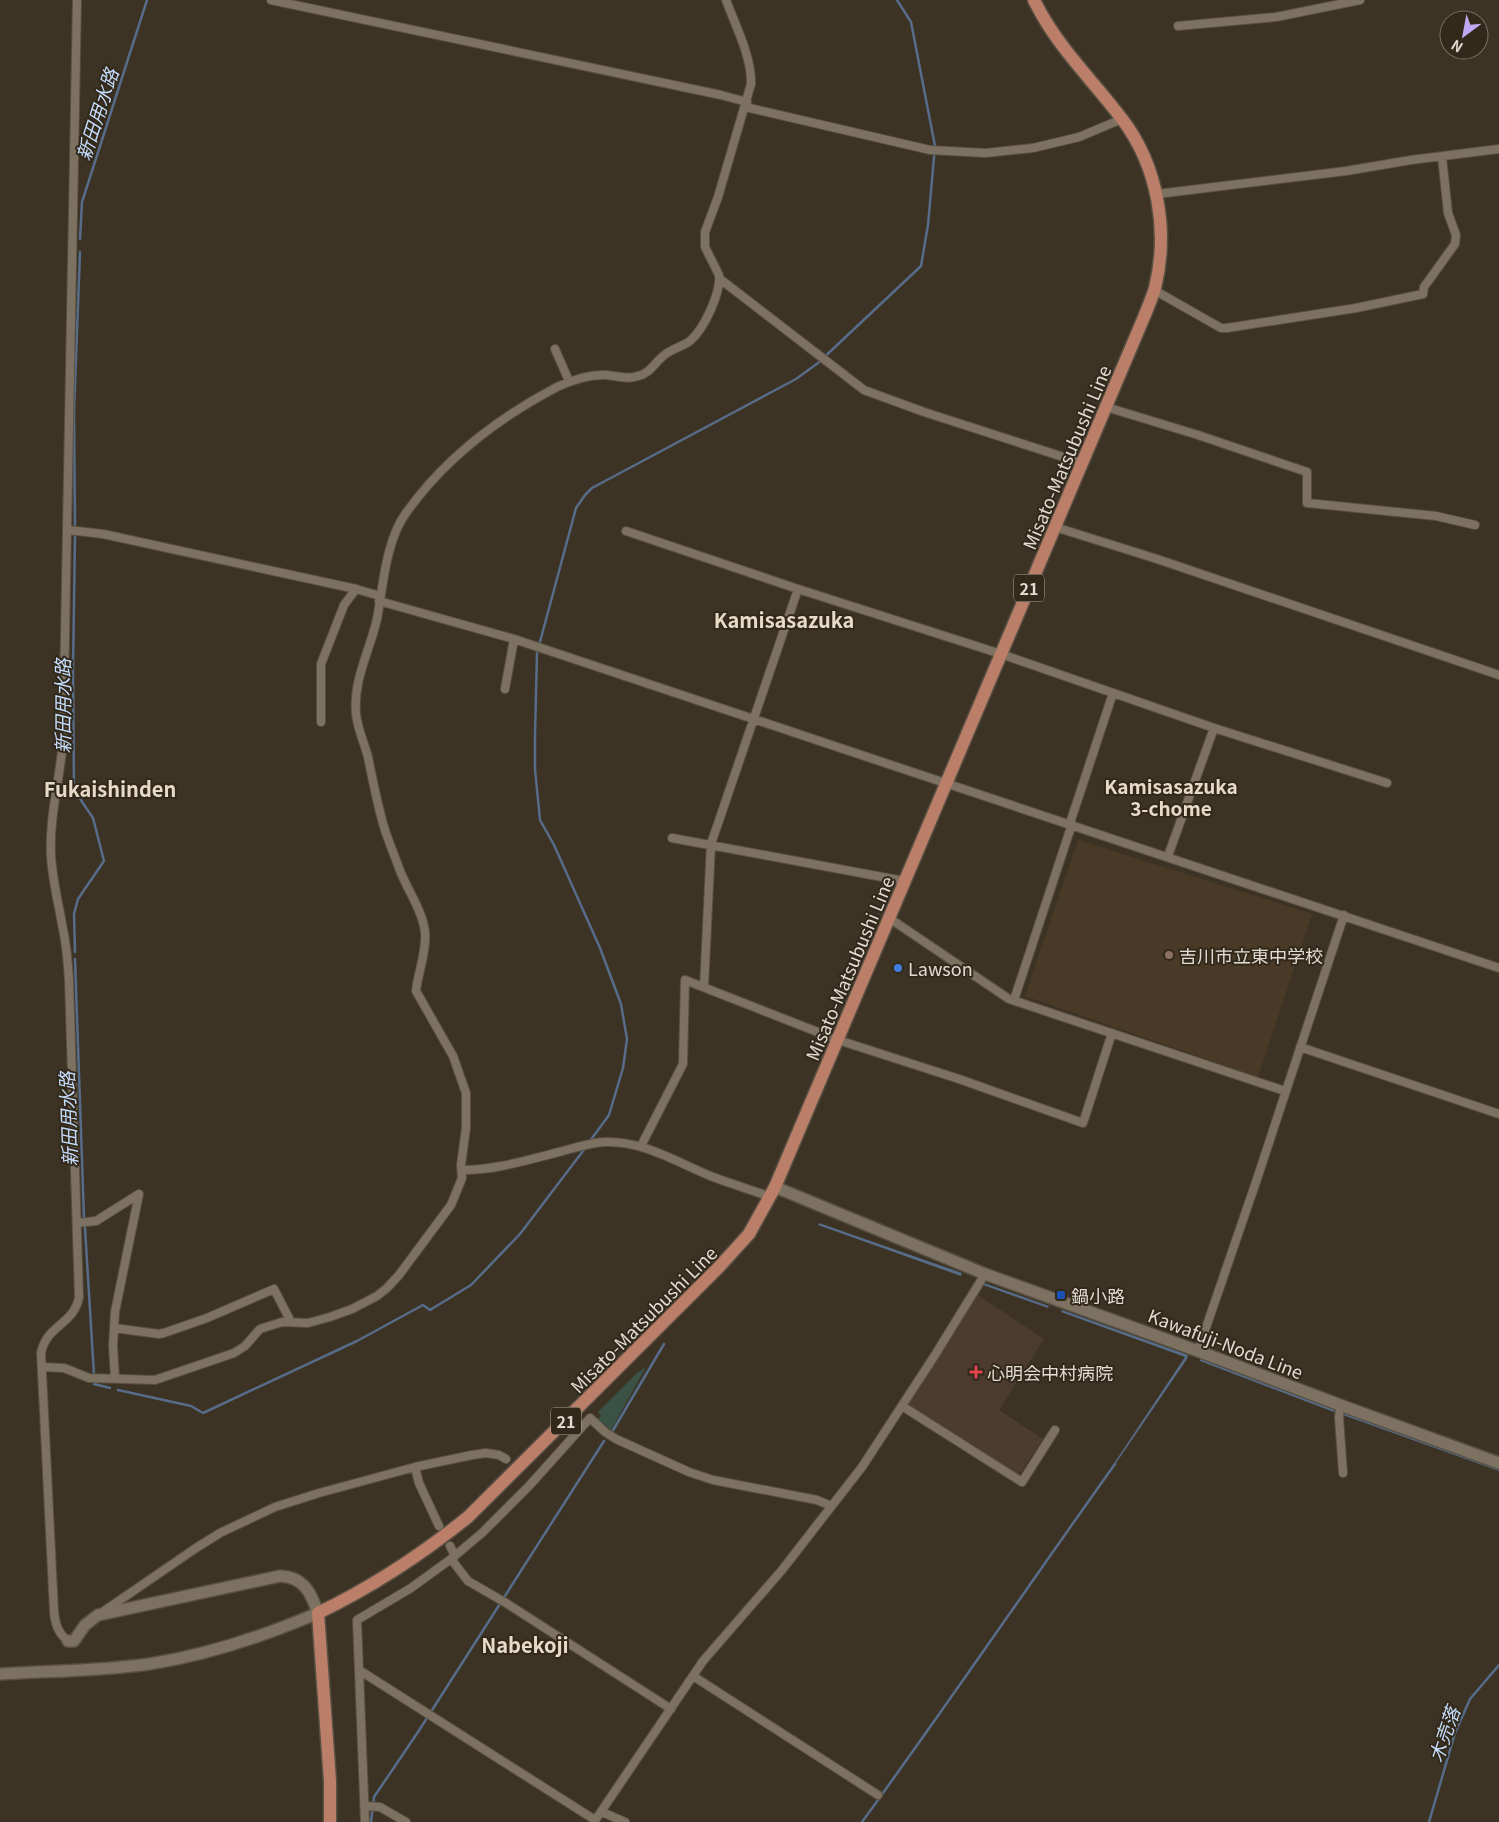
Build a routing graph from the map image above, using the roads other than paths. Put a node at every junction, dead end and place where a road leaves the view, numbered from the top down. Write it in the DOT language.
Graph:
graph roads {
  1 [pos="77,0"];
  2 [pos="271,0"];
  3 [pos="726,0"];
  4 [pos="1034,0"];
  5 [pos="1360,0"];
  6 [pos="1178,26"];
  7 [pos="746,104"];
  8 [pos="1122,119"];
  9 [pos="1499,149"];
  10 [pos="1442,157"];
  11 [pos="1156,194"];
  12 [pos="720,279"];
  13 [pos="1154,290"];
  14 [pos="557,353"];
  15 [pos="569,381"];
  16 [pos="1106,407"];
  17 [pos="1082,464"];
  18 [pos="1475,525"];
  19 [pos="1055,527"];
  20 [pos="68,530"];
  21 [pos="626,531"];
  22 [pos="356,589"];
  23 [pos="798,589"];
  24 [pos="380,599"];
  25 [pos="514,639"];
  26 [pos="1001,654"];
  27 [pos="1499,675"];
  28 [pos="505,688"];
  29 [pos="1113,693"];
  30 [pos="753,719"];
  31 [pos="321,722"];
  32 [pos="1214,728"];
  33 [pos="946,783"];
  34 [pos="1387,783"];
  35 [pos="1071,824"];
  36 [pos="672,838"];
  37 [pos="712,844"];
  38 [pos="1168,856"];
  39 [pos="904,882"];
  40 [pos="1344,915"];
  41 [pos="889,918"];
  42 [pos="1499,968"];
  43 [pos="704,987"];
  44 [pos="1014,1000"];
  45 [pos="1112,1033"];
  46 [pos="838,1040"];
  47 [pos="1300,1047"];
  48 [pos="1285,1091"];
  49 [pos="1499,1114"];
  50 [pos="641,1146"];
  51 [pos="462,1170"];
  52 [pos="773,1192"];
  53 [pos="77,1223"];
  54 [pos="985,1274"];
  55 [pos="290,1322"];
  56 [pos="114,1328"];
  57 [pos="1198,1351"];
  58 [pos="42,1367"];
  59 [pos="116,1378"];
  60 [pos="1340,1405"];
  61 [pos="902,1406"];
  62 [pos="1054,1430"];
  63 [pos="506,1459"];
  64 [pos="1499,1463"];
  65 [pos="415,1467"];
  66 [pos="1343,1473"];
  67 [pos="831,1506"];
  68 [pos="439,1526"];
  69 [pos="450,1546"];
  70 [pos="453,1557"];
  71 [pos="318,1613"];
  72 [pos="98,1615"];
  73 [pos="68,1641"];
  74 [pos="359,1670"];
  75 [pos="3,1673"];
  76 [pos="693,1676"];
  77 [pos="671,1709"];
  78 [pos="878,1795"];
  79 [pos="365,1806"];
  80 [pos="602,1812"];
  81 [pos="595,1821"];
  82 [pos="330,1822"];
  83 [pos="365,1822"];
  84 [pos="406,1822"];
  85 [pos="625,1822"];
  1 -- 20 [label="street"];
  2 -- 7 [label="street"];
  3 -- 7 [label="street"];
  4 -- 8 [label="main road, Misato-Matsubushi Line / 21"];
  5 -- 6 [label="street"];
  7 -- 8 [label="street"];
  7 -- 12 [label="street"];
  8 -- 11 [label="main road, Misato-Matsubushi Line / 21"];
  9 -- 10 [label="street"];
  10 -- 11 [label="street"];
  10 -- 13 [label="street"];
  11 -- 13 [label="main road, Misato-Matsubushi Line / 21"];
  12 -- 15 [label="street"];
  12 -- 17 [label="street"];
  13 -- 16 [label="main road, Misato-Matsubushi Line / 21"];
  14 -- 15 [label="street"];
  15 -- 24 [label="street"];
  16 -- 17 [label="main road, Misato-Matsubushi Line / 21"];
  16 -- 18 [label="street"];
  17 -- 19 [label="main road, Misato-Matsubushi Line / 21"];
  19 -- 26 [label="main road, Misato-Matsubushi Line / 21"];
  19 -- 27 [label="street"];
  20 -- 22 [label="street"];
  20 -- 53 [label="street"];
  21 -- 23 [label="street"];
  22 -- 24 [label="street"];
  22 -- 31 [label="street"];
  23 -- 26 [label="street"];
  23 -- 30 [label="street"];
  24 -- 25 [label="street"];
  24 -- 51 [label="street"];
  25 -- 28 [label="street"];
  25 -- 30 [label="street"];
  26 -- 29 [label="street"];
  26 -- 33 [label="main road, Misato-Matsubushi Line / 21"];
  29 -- 32 [label="street"];
  29 -- 35 [label="street"];
  30 -- 33 [label="street"];
  30 -- 37 [label="street"];
  32 -- 34 [label="street"];
  32 -- 38 [label="street"];
  33 -- 35 [label="street"];
  33 -- 39 [label="main road, Misato-Matsubushi Line / 21"];
  35 -- 38 [label="street"];
  35 -- 44 [label="street"];
  36 -- 37 [label="street"];
  37 -- 39 [label="street"];
  37 -- 43 [label="street"];
  38 -- 40 [label="street"];
  39 -- 41 [label="main road, Misato-Matsubushi Line / 21"];
  40 -- 42 [label="street"];
  40 -- 47 [label="street"];
  41 -- 44 [label="street"];
  41 -- 46 [label="main road, Misato-Matsubushi Line / 21"];
  43 -- 46 [label="street"];
  43 -- 50 [label="street"];
  44 -- 45 [label="street"];
  45 -- 46 [label="street"];
  45 -- 48 [label="street"];
  46 -- 52 [label="main road, Misato-Matsubushi Line / 21"];
  47 -- 48 [label="street"];
  47 -- 49 [label="street"];
  48 -- 57 [label="street"];
  50 -- 51 [label="street"];
  50 -- 52 [label="street"];
  51 -- 55 [label="street"];
  52 -- 54 [label="main road, Kawafuji-Noda Line"];
  52 -- 71 [label="main road, Misato-Matsubushi Line / 21"];
  53 -- 56 [label="street"];
  53 -- 58 [label="street"];
  54 -- 57 [label="main road, Kawafuji-Noda Line"];
  54 -- 61 [label="street"];
  55 -- 56 [label="street"];
  55 -- 59 [label="street"];
  56 -- 59 [label="street"];
  57 -- 60 [label="main road, Kawafuji-Noda Line"];
  58 -- 59 [label="street"];
  58 -- 73 [label="street"];
  60 -- 64 [label="main road, Kawafuji-Noda Line"];
  60 -- 66 [label="street"];
  61 -- 62 [label="street"];
  61 -- 67 [label="street"];
  63 -- 65 [label="street"];
  65 -- 68 [label="street"];
  65 -- 72 [label="street"];
  67 -- 70 [label="street"];
  67 -- 76 [label="street"];
  69 -- 70 [label="street"];
  70 -- 74 [label="street"];
  70 -- 77 [label="street"];
  71 -- 72 [label="main road"];
  71 -- 75 [label="main road"];
  71 -- 82 [label="main road"];
  72 -- 73 [label="main road"];
  74 -- 79 [label="street"];
  74 -- 81 [label="street"];
  76 -- 77 [label="street"];
  76 -- 78 [label="street"];
  77 -- 80 [label="street"];
  79 -- 83 [label="street"];
  79 -- 84 [label="street"];
  80 -- 81 [label="street"];
  80 -- 85 [label="street"];
}
